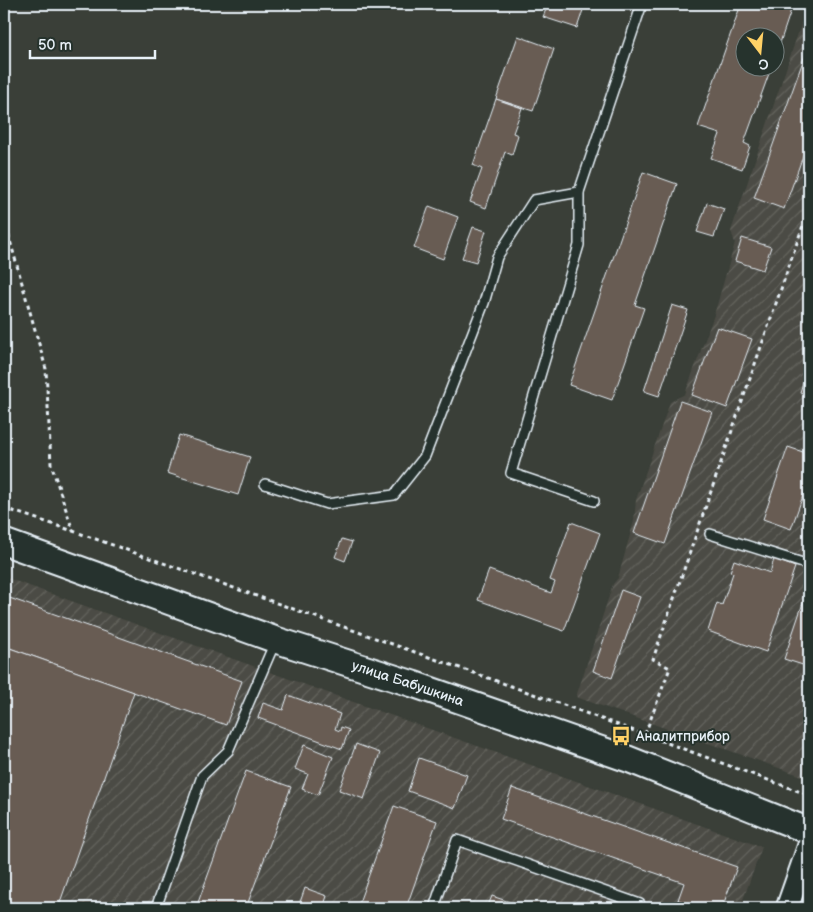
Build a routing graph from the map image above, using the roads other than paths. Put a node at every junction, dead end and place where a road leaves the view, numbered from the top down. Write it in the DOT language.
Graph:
graph roads {
  1 [pos="642,4"];
  2 [pos="579,192"];
  3 [pos="265,484"];
  4 [pos="594,501"];
  5 [pos="710,534"];
  6 [pos="4,542"];
  7 [pos="809,565"];
  8 [pos="276,640"];
  9 [pos="809,831"];
  10 [pos="809,845"];
  11 [pos="640,904"];
  12 [pos="156,908"];
  13 [pos="434,908"];
  14 [pos="787,908"];
  1 -- 2 [label="lane"];
  2 -- 3 [label="lane"];
  2 -- 4 [label="lane"];
  5 -- 7 [label="lane"];
  6 -- 8 [label="main road, улица Бабушкина"];
  8 -- 9 [label="main road, улица Бабушкина"];
  8 -- 12 [label="lane"];
  10 -- 14 [label="street"];
  11 -- 13 [label="lane"];
}
